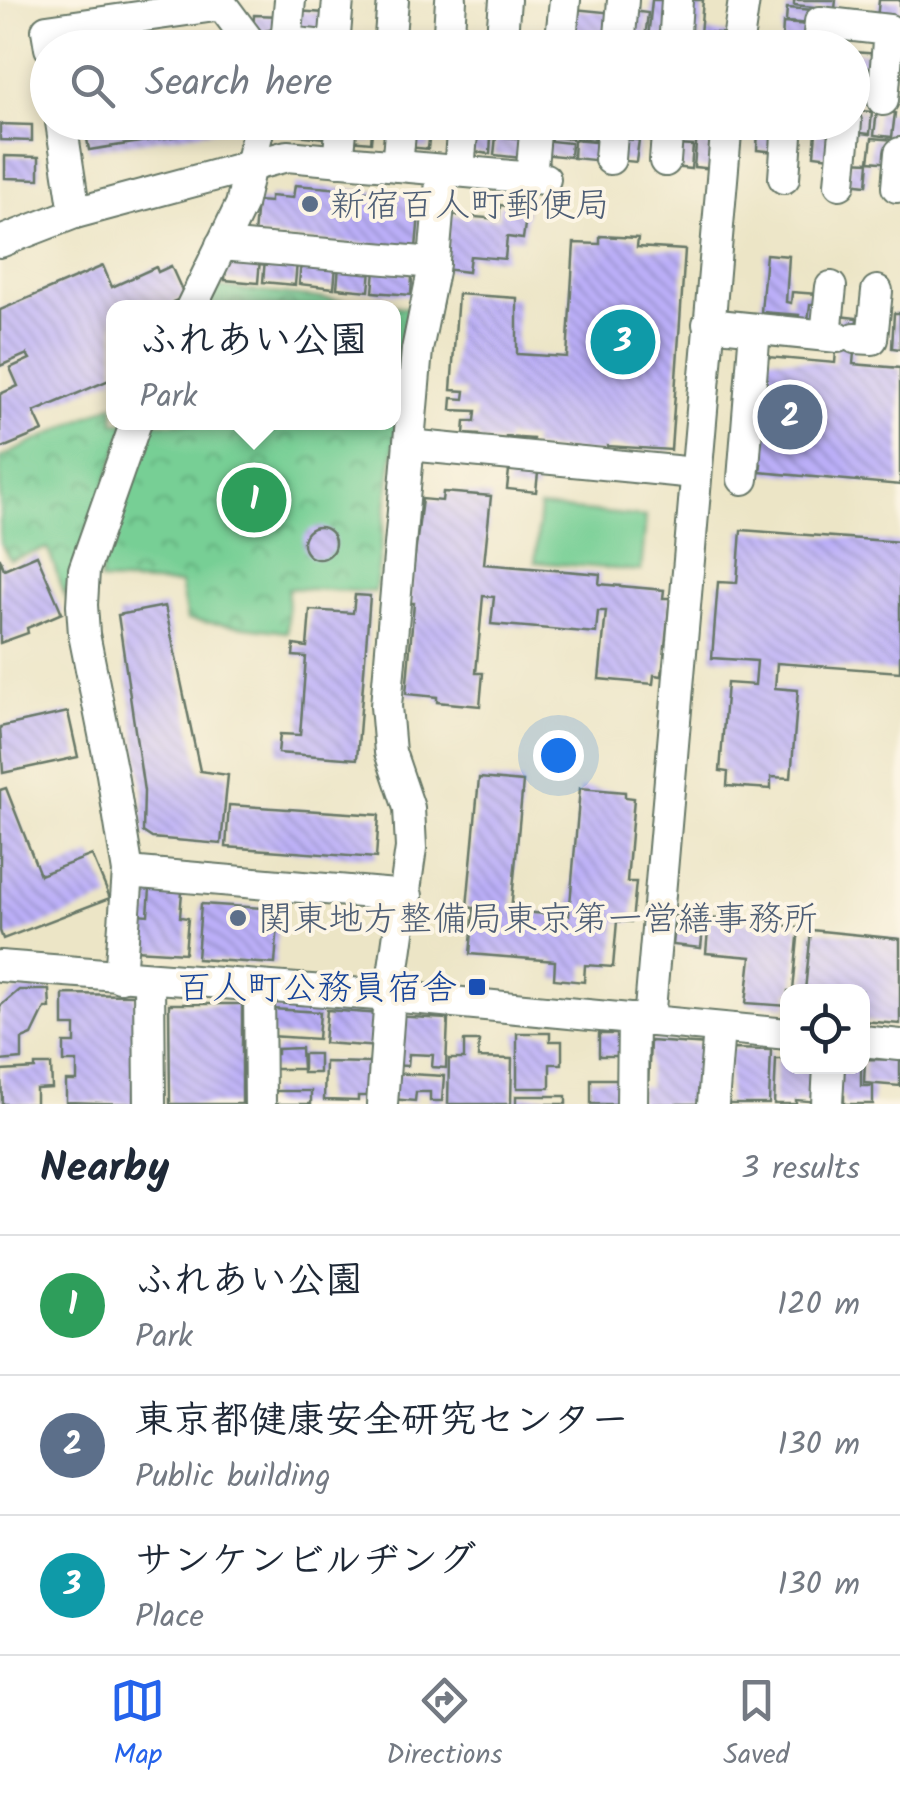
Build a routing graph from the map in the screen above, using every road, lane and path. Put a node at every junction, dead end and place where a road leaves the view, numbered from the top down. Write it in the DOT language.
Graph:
graph roads {
  1 [pos="290,0"];
  2 [pos="338,0"];
  3 [pos="393,0"];
  4 [pos="451,0"];
  5 [pos="504,0"];
  6 [pos="564,0"];
  7 [pos="623,0"];
  8 [pos="677,0"];
  9 [pos="744,0"];
  10 [pos="185,5"];
  11 [pos="868,13"];
  12 [pos="47,30"];
  13 [pos="250,30"];
  14 [pos="276,30"];
  15 [pos="335,30"];
  16 [pos="391,30"];
  17 [pos="449,30"];
  18 [pos="502,30"];
  19 [pos="562,30"];
  20 [pos="621,30"];
  21 [pos="675,30"];
  22 [pos="740,30"];
  23 [pos="819,30"];
  24 [pos="878,100"];
  25 [pos="64,140"];
  26 [pos="257,140"];
  27 [pos="340,140"];
  28 [pos="399,140"];
  29 [pos="459,140"];
  30 [pos="537,140"];
  31 [pos="612,140"];
  32 [pos="667,140"];
  33 [pos="725,140"];
  34 [pos="787,140"];
  35 [pos="844,140"];
  36 [pos="900,153"];
  37 [pos="610,158"];
  38 [pos="338,161"];
  39 [pos="665,161"];
  40 [pos="252,164"];
  41 [pos="397,166"];
  42 [pos="450,171"];
  43 [pos="784,178"];
  44 [pos="840,184"];
  45 [pos="896,187"];
  46 [pos="75,214"];
  47 [pos="0,242"];
  48 [pos="221,245"];
  49 [pos="434,263"];
  50 [pos="831,286"];
  51 [pos="876,290"];
  52 [pos="195,300"];
  53 [pos="708,324"];
  54 [pos="754,329"];
  55 [pos="840,337"];
  56 [pos="133,430"];
  57 [pos="409,445"];
  58 [pos="695,473"];
  59 [pos="743,478"];
  60 [pos="128,872"];
  61 [pos="406,896"];
  62 [pos="0,966"];
  63 [pos="134,977"];
  64 [pos="259,988"];
  65 [pos="390,996"];
  66 [pos="641,1020"];
  67 [pos="718,1028"];
  68 [pos="780,1033"];
  69 [pos="870,1042"];
  70 [pos="900,1045"];
  71 [pos="829,1074"];
  72 [pos="150,1104"];
  73 [pos="260,1104"];
  74 [pos="382,1104"];
  75 [pos="632,1104"];
  76 [pos="713,1104"];
  77 [pos="827,1104"];
  1 -- 14 [label="street"];
  2 -- 15 [label="street"];
  3 -- 16 [label="street"];
  4 -- 17 [label="street"];
  5 -- 18 [label="street"];
  6 -- 19 [label="street"];
  7 -- 20 [label="street"];
  8 -- 21 [label="street"];
  9 -- 22 [label="street"];
  10 -- 12 [label="street"];
  10 -- 13 [label="street"];
  11 -- 23 [label="street"];
  11 -- 24 [label="street"];
  25 -- 46 [label="street"];
  26 -- 40 [label="street"];
  27 -- 38 [label="street"];
  28 -- 41 [label="street"];
  29 -- 42 [label="street"];
  30 -- 42 [label="street"];
  31 -- 37 [label="street"];
  32 -- 39 [label="street"];
  33 -- 53 [label="street"];
  34 -- 43 [label="street"];
  35 -- 44 [label="street"];
  36 -- 45 [label="street"];
  38 -- 40 [label="street"];
  38 -- 41 [label="street"];
  40 -- 46 [label="street"];
  40 -- 48 [label="street"];
  41 -- 42 [label="street"];
  42 -- 49 [label="street"];
  46 -- 47 [label="street"];
  48 -- 49 [label="street"];
  48 -- 52 [label="street"];
  49 -- 57 [label="street"];
  50 -- 55 [label="street"];
  51 -- 55 [label="street"];
  53 -- 54 [label="street"];
  53 -- 58 [label="street"];
  54 -- 55 [label="street"];
  54 -- 59 [label="street"];
  56 -- 60 [label="street"];
  57 -- 58 [label="street"];
  57 -- 61 [label="street"];
  58 -- 66 [label="street"];
  60 -- 61 [label="street"];
  60 -- 63 [label="street"];
  61 -- 65 [label="street"];
  62 -- 63 [label="street"];
  63 -- 64 [label="street"];
  63 -- 72 [label="street"];
  64 -- 65 [label="street"];
  64 -- 73 [label="street"];
  65 -- 66 [label="street"];
  65 -- 74 [label="street"];
  66 -- 67 [label="street"];
  66 -- 75 [label="street"];
  67 -- 68 [label="street"];
  67 -- 76 [label="street"];
  69 -- 70 [label="street"];
  71 -- 77 [label="street"];
}
